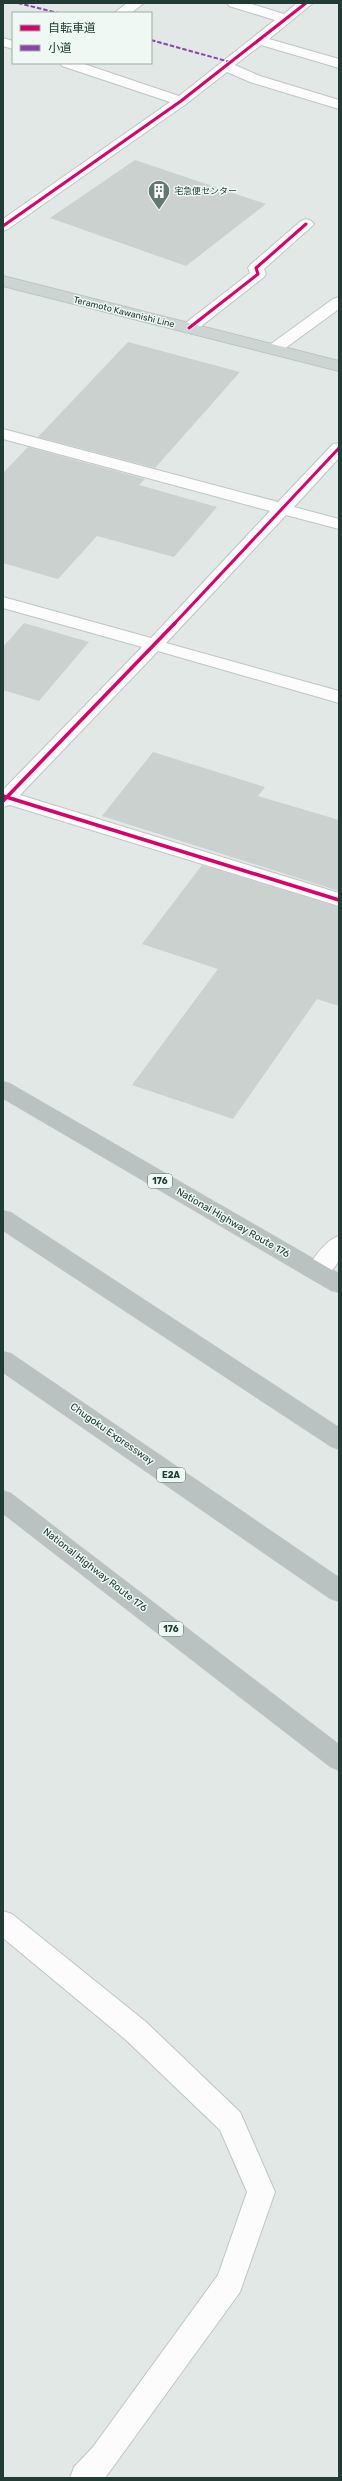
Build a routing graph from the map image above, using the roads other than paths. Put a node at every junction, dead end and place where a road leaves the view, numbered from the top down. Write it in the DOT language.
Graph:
graph roads {
  1 [pos="137,3"];
  2 [pos="234,3"];
  3 [pos="306,3"];
  4 [pos="123,12"];
  5 [pos="286,19"];
  6 [pos="259,40"];
  7 [pos="70,64"];
  8 [pos="339,64"];
  9 [pos="226,66"];
  10 [pos="97,73"];
  11 [pos="83,81"];
  12 [pos="182,101"];
  13 [pos="339,105"];
  14 [pos="306,224"];
  15 [pos="3,226"];
  16 [pos="3,282"];
  17 [pos="339,302"];
  18 [pos="189,328"];
  19 [pos="274,350"];
  20 [pos="339,366"];
  21 [pos="3,434"];
  22 [pos="339,448"];
  23 [pos="280,508"];
  24 [pos="339,524"];
  25 [pos="3,602"];
  26 [pos="154,644"];
  27 [pos="339,698"];
  28 [pos="4,798"];
  29 [pos="339,900"];
  30 [pos="3,1089"];
  31 [pos="3,1219"];
  32 [pos="339,1244"];
  33 [pos="317,1271"];
  34 [pos="339,1284"];
  35 [pos="3,1360"];
  36 [pos="339,1440"];
  37 [pos="3,1500"];
  38 [pos="339,1591"];
  39 [pos="339,1758"];
  40 [pos="3,1922"];
  41 [pos="85,2478"];
  1 -- 4 [label="street"];
  2 -- 5 [label="street"];
  3 -- 5 [label="street"];
  5 -- 6 [label="street"];
  6 -- 8 [label="street"];
  6 -- 9 [label="street"];
  7 -- 10 [label="street"];
  9 -- 12 [label="street"];
  9 -- 13 [label="street"];
  10 -- 11 [label="street"];
  10 -- 12 [label="street"];
  12 -- 15 [label="street"];
  14 -- 18 [label="street"];
  16 -- 18 [label="main road, Teramoto Kawanishi Line"];
  17 -- 19 [label="street"];
  18 -- 19 [label="main road, Teramoto Kawanishi Line"];
  19 -- 20 [label="main road, Teramoto Kawanishi Line"];
  21 -- 23 [label="street"];
  22 -- 23 [label="street"];
  23 -- 24 [label="street"];
  23 -- 26 [label="street"];
  25 -- 26 [label="street"];
  26 -- 27 [label="street"];
  26 -- 28 [label="street"];
  28 -- 29 [label="street"];
  30 -- 33 [label="highway, National Highway Route 176 / 176"];
  31 -- 36 [label="highway"];
  32 -- 33 [label="street"];
  33 -- 34 [label="highway, National Highway Route 176 / 176"];
  35 -- 38 [label="highway, Chugoku Expressway / E2A"];
  37 -- 39 [label="highway, National Highway Route 176 / 176"];
  40 -- 41 [label="street"];
}
